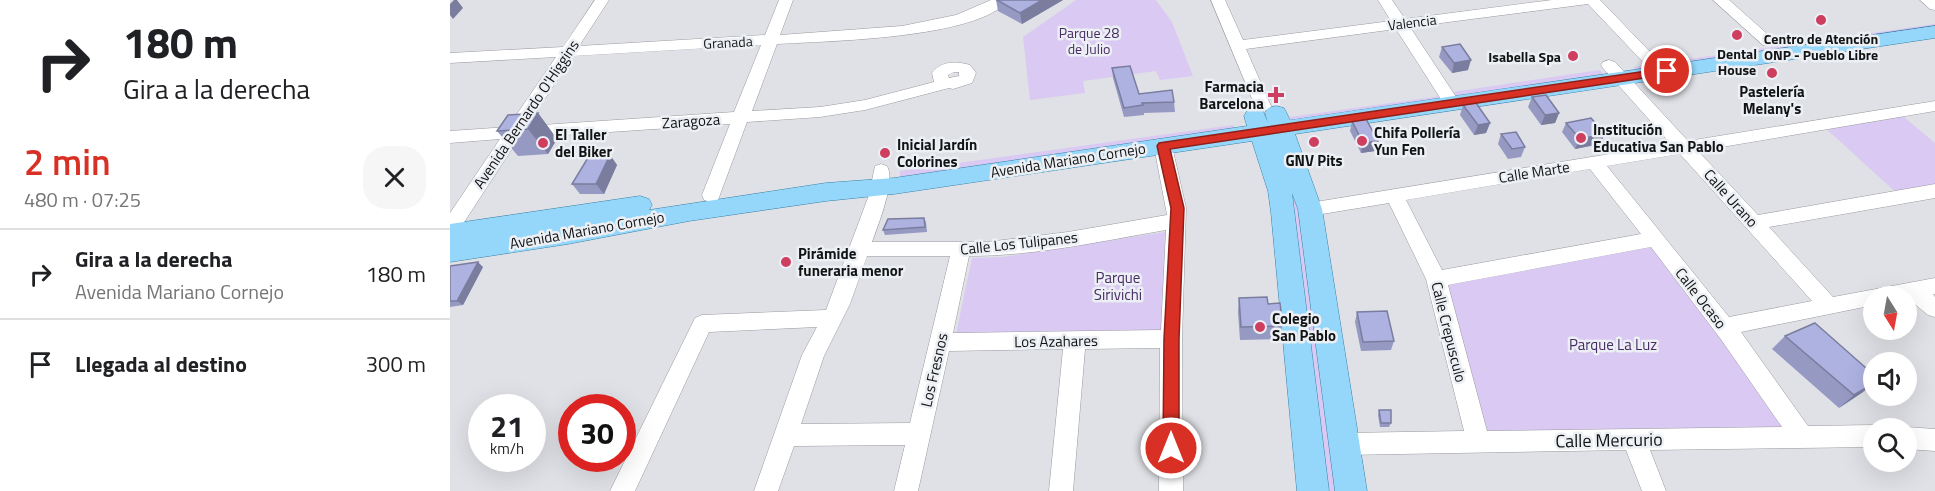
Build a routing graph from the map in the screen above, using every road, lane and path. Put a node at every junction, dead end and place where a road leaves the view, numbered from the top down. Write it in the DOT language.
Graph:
graph roads {
  1 [pos="602,0"];
  2 [pos="786,0"];
  3 [pos="1002,0"];
  4 [pos="1218,0"];
  5 [pos="1385,0"];
  6 [pos="1586,0"];
  7 [pos="1592,0"];
  8 [pos="1720,0"];
  9 [pos="1735,0"];
  10 [pos="1933,15"];
  11 [pos="1400,24"];
  12 [pos="770,39"];
  13 [pos="1774,41"];
  14 [pos="1239,45"];
  15 [pos="568,51"];
  16 [pos="450,58"];
  17 [pos="1648,59"];
  18 [pos="1615,71"];
  19 [pos="938,83"];
  20 [pos="1448,96"];
  21 [pos="1935,106"];
  22 [pos="740,117"];
  23 [pos="1267,119"];
  24 [pos="514,133"];
  25 [pos="450,137"];
  26 [pos="1163,146"];
  27 [pos="1684,147"];
  28 [pos="1594,162"];
  29 [pos="880,179"];
  30 [pos="1935,191"];
  31 [pos="711,195"];
  32 [pos="1394,195"];
  33 [pos="1310,209"];
  34 [pos="1176,221"];
  35 [pos="1754,224"];
  36 [pos="450,228"];
  37 [pos="450,233"];
  38 [pos="1655,239"];
  39 [pos="860,249"];
  40 [pos="961,249"];
  41 [pos="450,252"];
  42 [pos="1437,279"];
  43 [pos="1935,286"];
  44 [pos="1917,289"];
  45 [pos="1917,293"];
  46 [pos="1863,299"];
  47 [pos="1828,305"];
  48 [pos="1935,309"];
  49 [pos="832,318"];
  50 [pos="1724,327"];
  51 [pos="1171,339"];
  52 [pos="1075,340"];
  53 [pos="940,342"];
  54 [pos="919,434"];
  55 [pos="786,435"];
  56 [pos="1863,436"];
  57 [pos="1803,438"];
  58 [pos="1917,439"];
  59 [pos="1935,440"];
  60 [pos="1478,441"];
  61 [pos="1634,441"];
  62 [pos="1344,444"];
  63 [pos="622,491"];
  64 [pos="766,491"];
  65 [pos="906,491"];
  66 [pos="1061,491"];
  67 [pos="1171,491"];
  68 [pos="1313,491"];
  69 [pos="1351,491"];
  70 [pos="1654,491"];
  1 -- 15 [label="street, Avenida Bernardo O'Higgins"];
  2 -- 12 [label="street"];
  3 -- 12 [label="street, Granada"];
  4 -- 14 [label="street"];
  5 -- 11 [label="street"];
  6 -- 11 [label="street, Valencia"];
  7 -- 17 [label="street"];
  8 -- 13 [label="street"];
  9 -- 13 [label="street"];
  10 -- 13 [label="main road, Avenida Mariano Cornejo"];
  10 -- 18 [label="main road, Avenida Mariano Cornejo"];
  11 -- 14 [label="street, Valencia"];
  11 -- 20 [label="street"];
  12 -- 15 [label="street, Granada"];
  12 -- 22 [label="street"];
  13 -- 17 [label="main road, Avenida Mariano Cornejo"];
  14 -- 23 [label="street"];
  15 -- 16 [label="street, Granada"];
  15 -- 24 [label="street, Avenida Bernardo O'Higgins"];
  17 -- 18 [label="main road, Avenida Mariano Cornejo"];
  18 -- 20 [label="main road, Avenida Mariano Cornejo"];
  18 -- 27 [label="street, Calle Urano"];
  19 -- 22 [label="street, Zaragoza"];
  20 -- 23 [label="main road, Avenida Mariano Cornejo"];
  21 -- 27 [label="street, Calle Marte"];
  22 -- 24 [label="street, Zaragoza"];
  22 -- 31 [label="street"];
  23 -- 26 [label="main road, Avenida Mariano Cornejo"];
  23 -- 29 [label="main road, Avenida Mariano Cornejo"];
  23 -- 33 [label="main road"];
  23 -- 68 [label="main road"];
  24 -- 25 [label="street, Zaragoza"];
  24 -- 36 [label="street, Avenida Bernardo O'Higgins"];
  26 -- 29 [label="main road, Avenida Mariano Cornejo"];
  26 -- 34 [label="street"];
  27 -- 28 [label="street, Calle Marte"];
  27 -- 35 [label="street, Calle Urano"];
  28 -- 32 [label="street, Calle Marte"];
  28 -- 38 [label="street, Calle Ocaso"];
  29 -- 31 [label="main road, Avenida Mariano Cornejo"];
  29 -- 39 [label="street"];
  29 -- 41 [label="main road, Avenida Mariano Cornejo"];
  30 -- 35 [label="street"];
  31 -- 37 [label="main road, Avenida Mariano Cornejo"];
  32 -- 33 [label="street, Calle Marte"];
  32 -- 42 [label="street, Calle Crepusculo"];
  33 -- 62 [label="main road"];
  34 -- 40 [label="street, Calle Los Tulipanes"];
  34 -- 51 [label="street"];
  35 -- 47 [label="street, Calle Urano"];
  38 -- 42 [label="street"];
  38 -- 50 [label="street, Calle Ocaso"];
  39 -- 40 [label="street, Calle Los Tulipanes"];
  39 -- 49 [label="street"];
  40 -- 53 [label="street, Los Fresnos"];
  42 -- 60 [label="street, Calle Crepusculo"];
  43 -- 44 [label="street"];
  45 -- 48 [label="street"];
  46 -- 47 [label="street"];
  47 -- 50 [label="street"];
  49 -- 55 [label="street"];
  49 -- 63 [label="street"];
  50 -- 57 [label="street, Calle Ocaso"];
  51 -- 52 [label="street, Los Azahares"];
  51 -- 67 [label="street"];
  52 -- 53 [label="street, Los Azahares"];
  52 -- 66 [label="street"];
  53 -- 54 [label="street, Los Fresnos"];
  54 -- 55 [label="street"];
  54 -- 65 [label="street, Los Fresnos"];
  55 -- 64 [label="street"];
  56 -- 57 [label="street, Calle Mercurio"];
  57 -- 61 [label="street, Calle Mercurio"];
  58 -- 59 [label="street"];
  60 -- 61 [label="street, Calle Mercurio"];
  60 -- 62 [label="street, Calle Mercurio"];
  61 -- 70 [label="street"];
  62 -- 69 [label="main road"];
}
